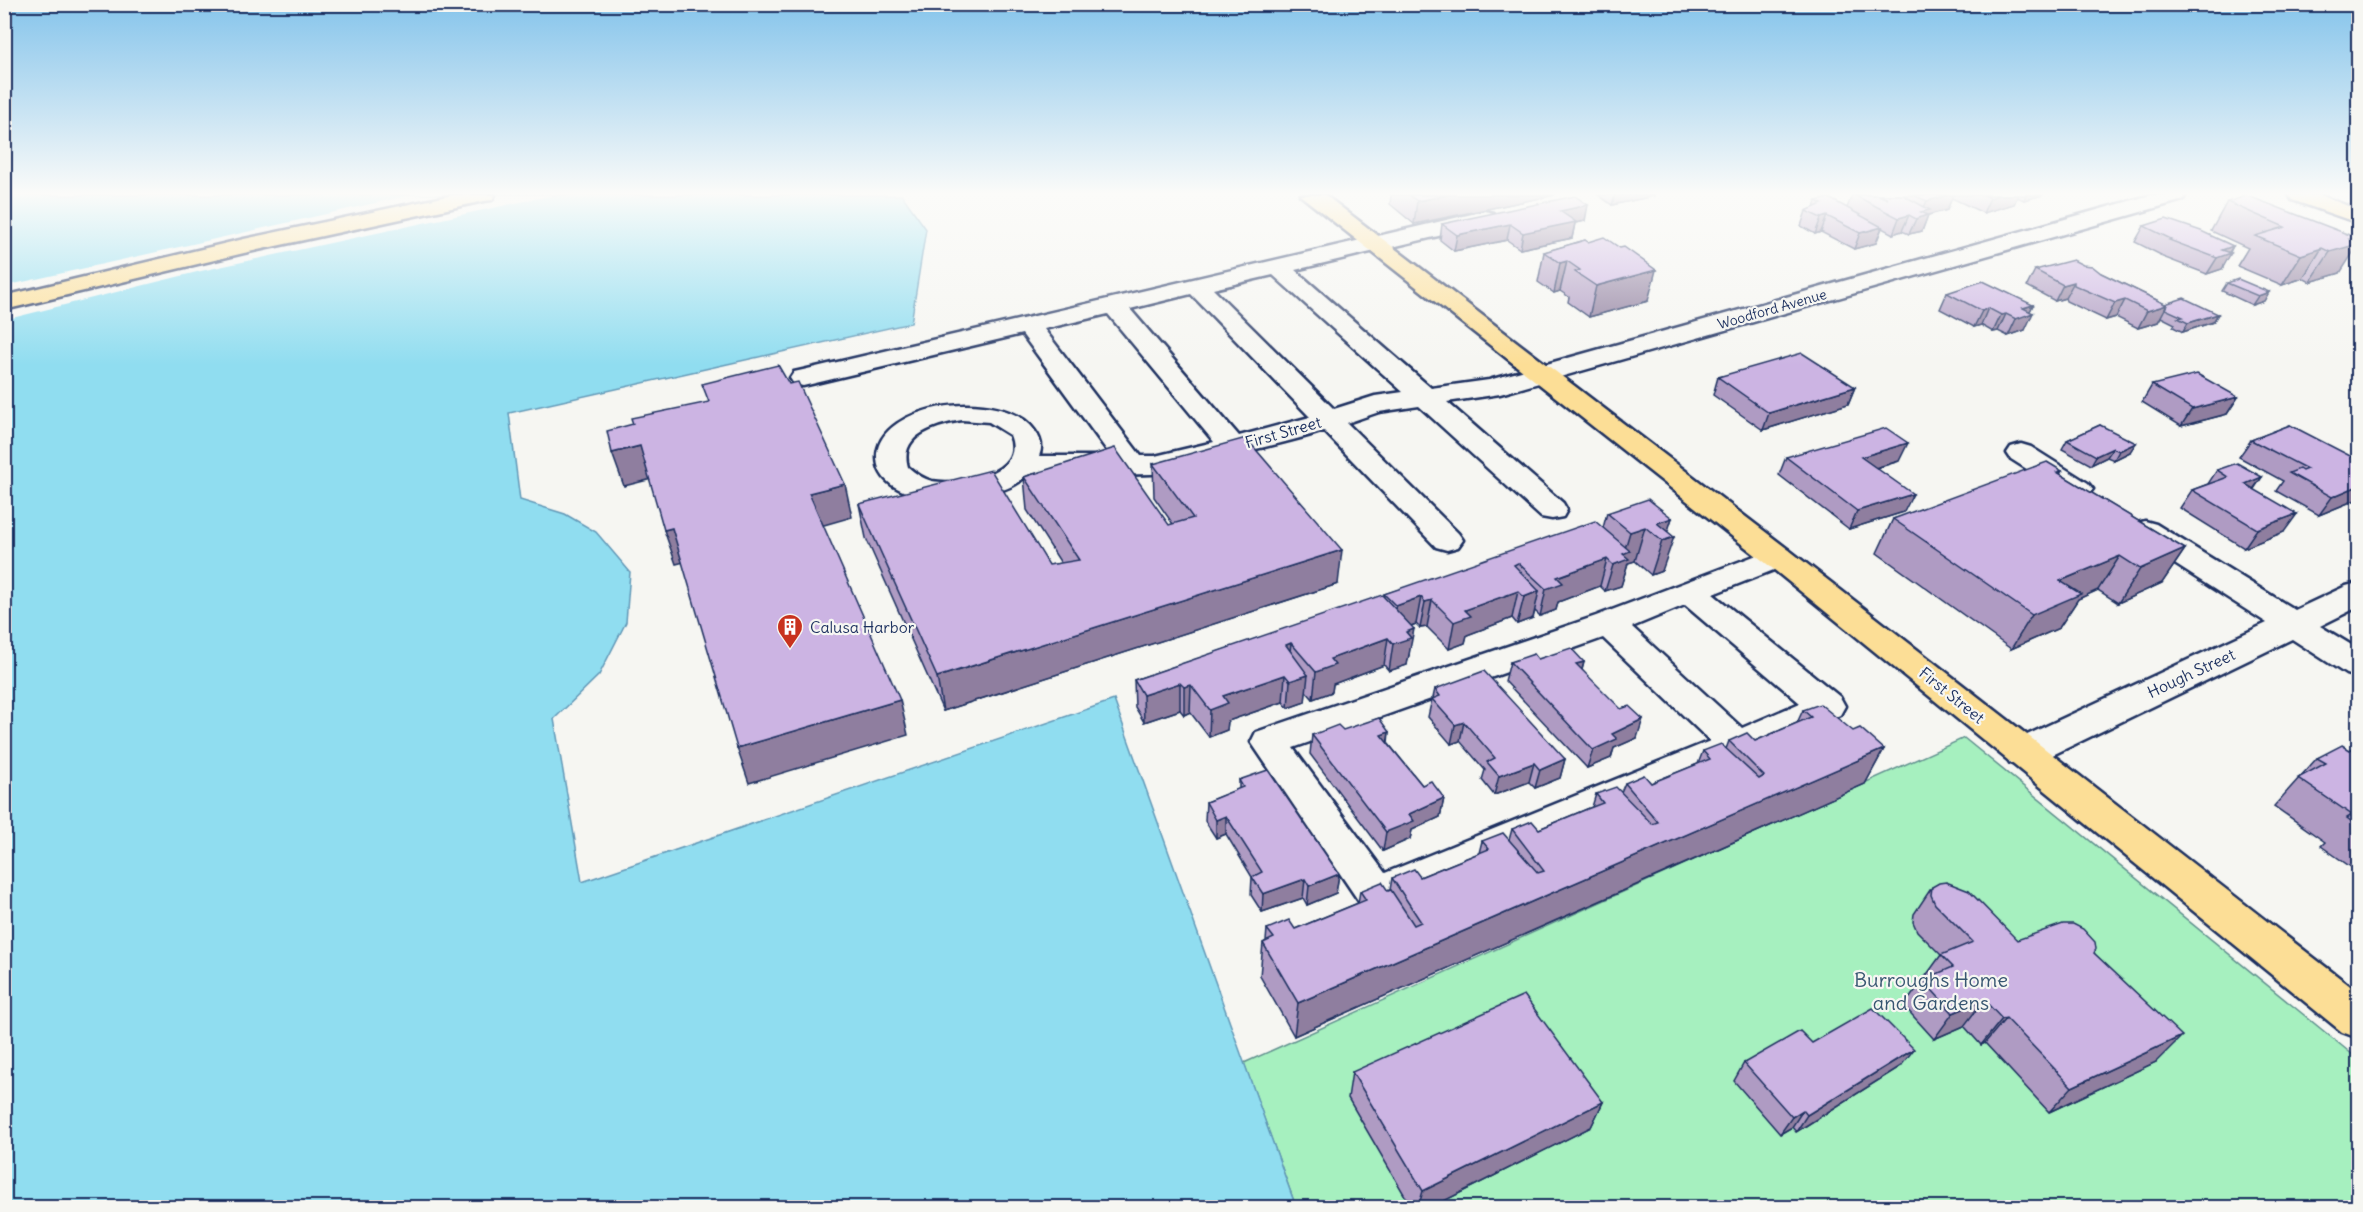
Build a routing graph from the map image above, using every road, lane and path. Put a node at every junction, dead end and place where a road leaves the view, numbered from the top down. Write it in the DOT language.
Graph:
graph roads {
  1 [pos="221,252"];
  2 [pos="1345,252"];
  3 [pos="1382,252"];
  4 [pos="1976,252"];
  5 [pos="1278,267"];
  6 [pos="1197,286"];
  7 [pos="4,303"];
  8 [pos="1114,305"];
  9 [pos="1028,325"];
  10 [pos="1542,375"];
  11 [pos="803,378"];
  12 [pos="1425,396"];
  13 [pos="1329,419"];
  14 [pos="1233,446"];
  15 [pos="2021,453"];
  16 [pos="1021,465"];
  17 [pos="1133,466"];
  18 [pos="1552,510"];
  19 [pos="1447,540"];
  20 [pos="1779,556"];
  21 [pos="1689,591"];
  22 [pos="2358,594"];
  23 [pos="1608,624"];
  24 [pos="2293,625"];
  25 [pos="2358,665"];
  26 [pos="1737,745"];
  27 [pos="2023,753"];
  28 [pos="2358,1018"];
  1 -- 7 [label="main road"];
  2 -- 5 [label="street"];
  3 -- 10 [label="main road, First Street"];
  4 -- 10 [label="street, Woodford Avenue"];
  5 -- 6 [label="street"];
  5 -- 12 [label="street"];
  6 -- 8 [label="street"];
  6 -- 13 [label="street"];
  8 -- 9 [label="street"];
  8 -- 14 [label="street"];
  9 -- 11 [label="street"];
  9 -- 17 [label="street"];
  10 -- 12 [label="street, First Street"];
  10 -- 20 [label="main road, First Street"];
  12 -- 13 [label="street, First Street"];
  12 -- 18 [label="street"];
  13 -- 14 [label="street, First Street"];
  13 -- 19 [label="street"];
  14 -- 17 [label="street, First Street"];
  15 -- 24 [label="street"];
  16 -- 17 [label="street, First Street"];
  20 -- 21 [label="street"];
  20 -- 27 [label="main road, First Street"];
  21 -- 23 [label="street"];
  21 -- 26 [label="street"];
  22 -- 24 [label="street, Hough Street"];
  23 -- 26 [label="street"];
  23 -- 26 [label="street"];
  24 -- 25 [label="street"];
  24 -- 27 [label="street, Hough Street"];
  27 -- 28 [label="main road, First Street"];
}
